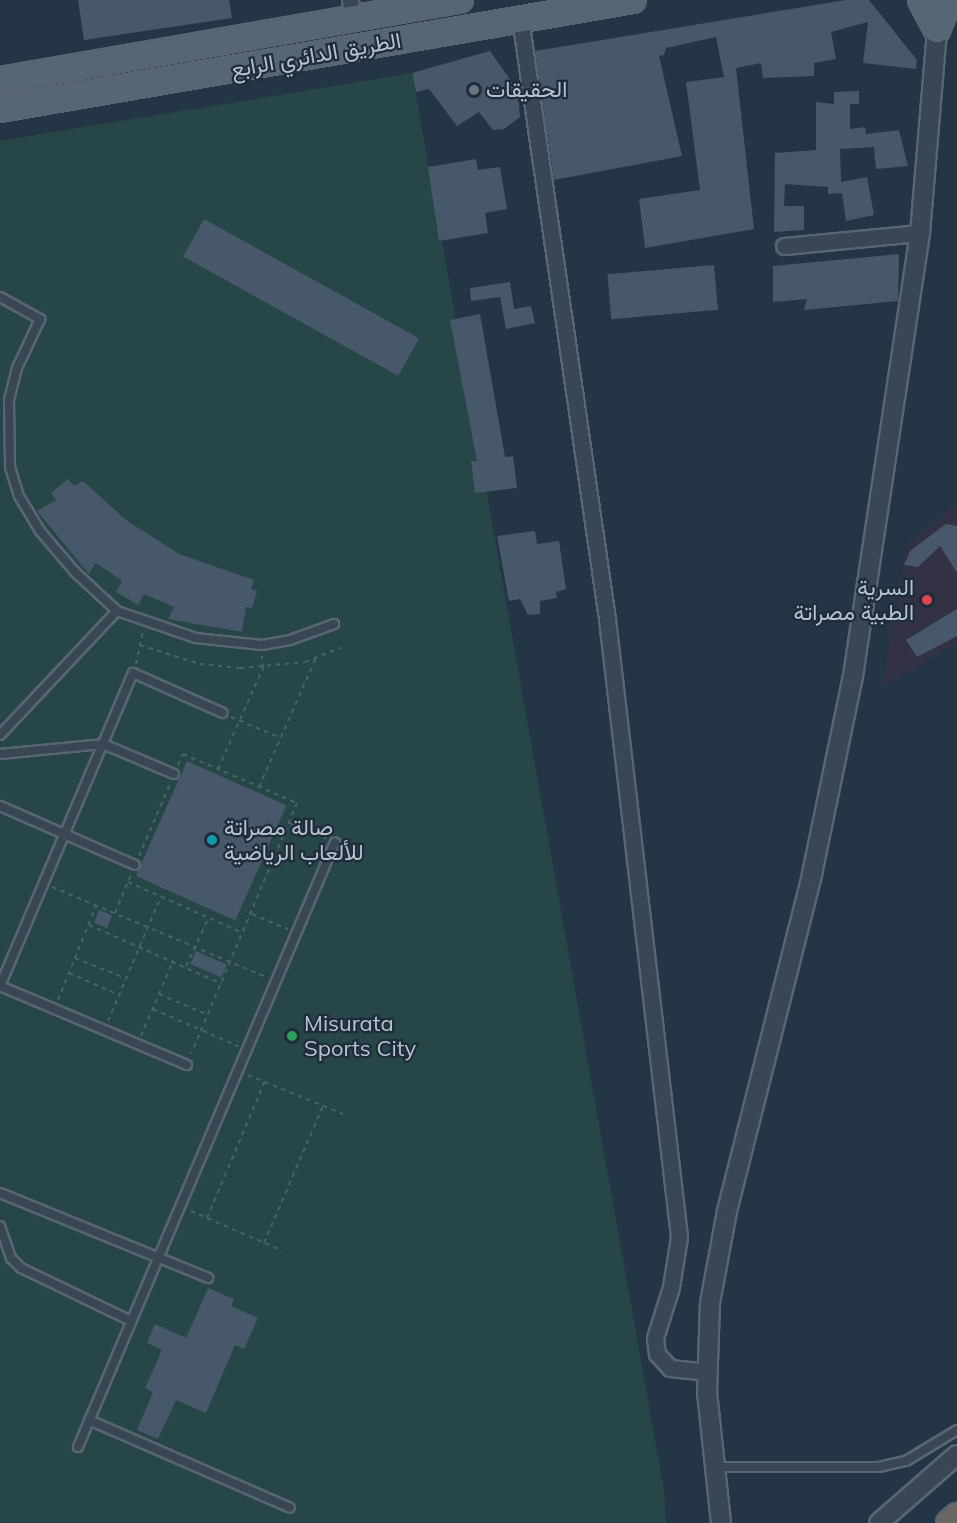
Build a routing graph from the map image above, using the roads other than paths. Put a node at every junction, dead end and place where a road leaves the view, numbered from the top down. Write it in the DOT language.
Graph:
graph roads {
  1 [pos="633,0"];
  2 [pos="921,0"];
  3 [pos="939,0"];
  4 [pos="951,0"];
  5 [pos="451,1"];
  6 [pos="543,9"];
  7 [pos="352,10"];
  8 [pos="937,30"];
  9 [pos="0,80"];
  10 [pos="0,109"];
  11 [pos="920,233"];
  12 [pos="784,246"];
  13 [pos="0,297"];
  14 [pos="117,611"];
  15 [pos="334,624"];
  16 [pos="223,713"];
  17 [pos="0,735"];
  18 [pos="103,744"];
  19 [pos="0,754"];
  20 [pos="174,774"];
  21 [pos="0,806"];
  22 [pos="65,834"];
  23 [pos="335,842"];
  24 [pos="135,865"];
  25 [pos="0,986"];
  26 [pos="187,1065"];
  27 [pos="0,1193"];
  28 [pos="0,1226"];
  29 [pos="158,1259"];
  30 [pos="208,1278"];
  31 [pos="131,1322"];
  32 [pos="706,1372"];
  33 [pos="89,1420"];
  34 [pos="957,1430"];
  35 [pos="78,1447"];
  36 [pos="957,1455"];
  37 [pos="713,1467"];
  38 [pos="904,1502"];
  39 [pos="290,1508"];
  40 [pos="957,1516"];
  41 [pos="721,1523"];
  42 [pos="871,1523"];
  43 [pos="879,1523"];
  44 [pos="949,1523"];
  1 -- 6 [label="main road, الطريق الدائري الرابع"];
  2 -- 8 [label="main road"];
  3 -- 8 [label="street"];
  4 -- 8 [label="main road"];
  5 -- 7 [label="main road, الطريق الدائري الرابع"];
  6 -- 10 [label="main road, الطريق الدائري الرابع"];
  6 -- 32 [label="street"];
  7 -- 9 [label="main road, الطريق الدائري الرابع"];
  8 -- 11 [label="street"];
  11 -- 12 [label="street"];
  11 -- 32 [label="street"];
  13 -- 14 [label="lane"];
  14 -- 15 [label="lane"];
  14 -- 17 [label="lane"];
  16 -- 18 [label="lane"];
  18 -- 19 [label="lane"];
  18 -- 20 [label="lane"];
  18 -- 22 [label="lane"];
  21 -- 22 [label="lane"];
  22 -- 24 [label="lane"];
  22 -- 25 [label="lane"];
  23 -- 29 [label="lane"];
  25 -- 26 [label="lane"];
  27 -- 29 [label="lane"];
  28 -- 31 [label="lane"];
  29 -- 30 [label="lane"];
  29 -- 31 [label="lane"];
  31 -- 33 [label="lane"];
  32 -- 37 [label="street"];
  33 -- 35 [label="lane"];
  33 -- 39 [label="lane"];
  34 -- 37 [label="lane"];
  36 -- 38 [label="street"];
  37 -- 41 [label="street"];
  38 -- 42 [label="street"];
  38 -- 43 [label="street"];
  40 -- 44 [label="highway"];
}
